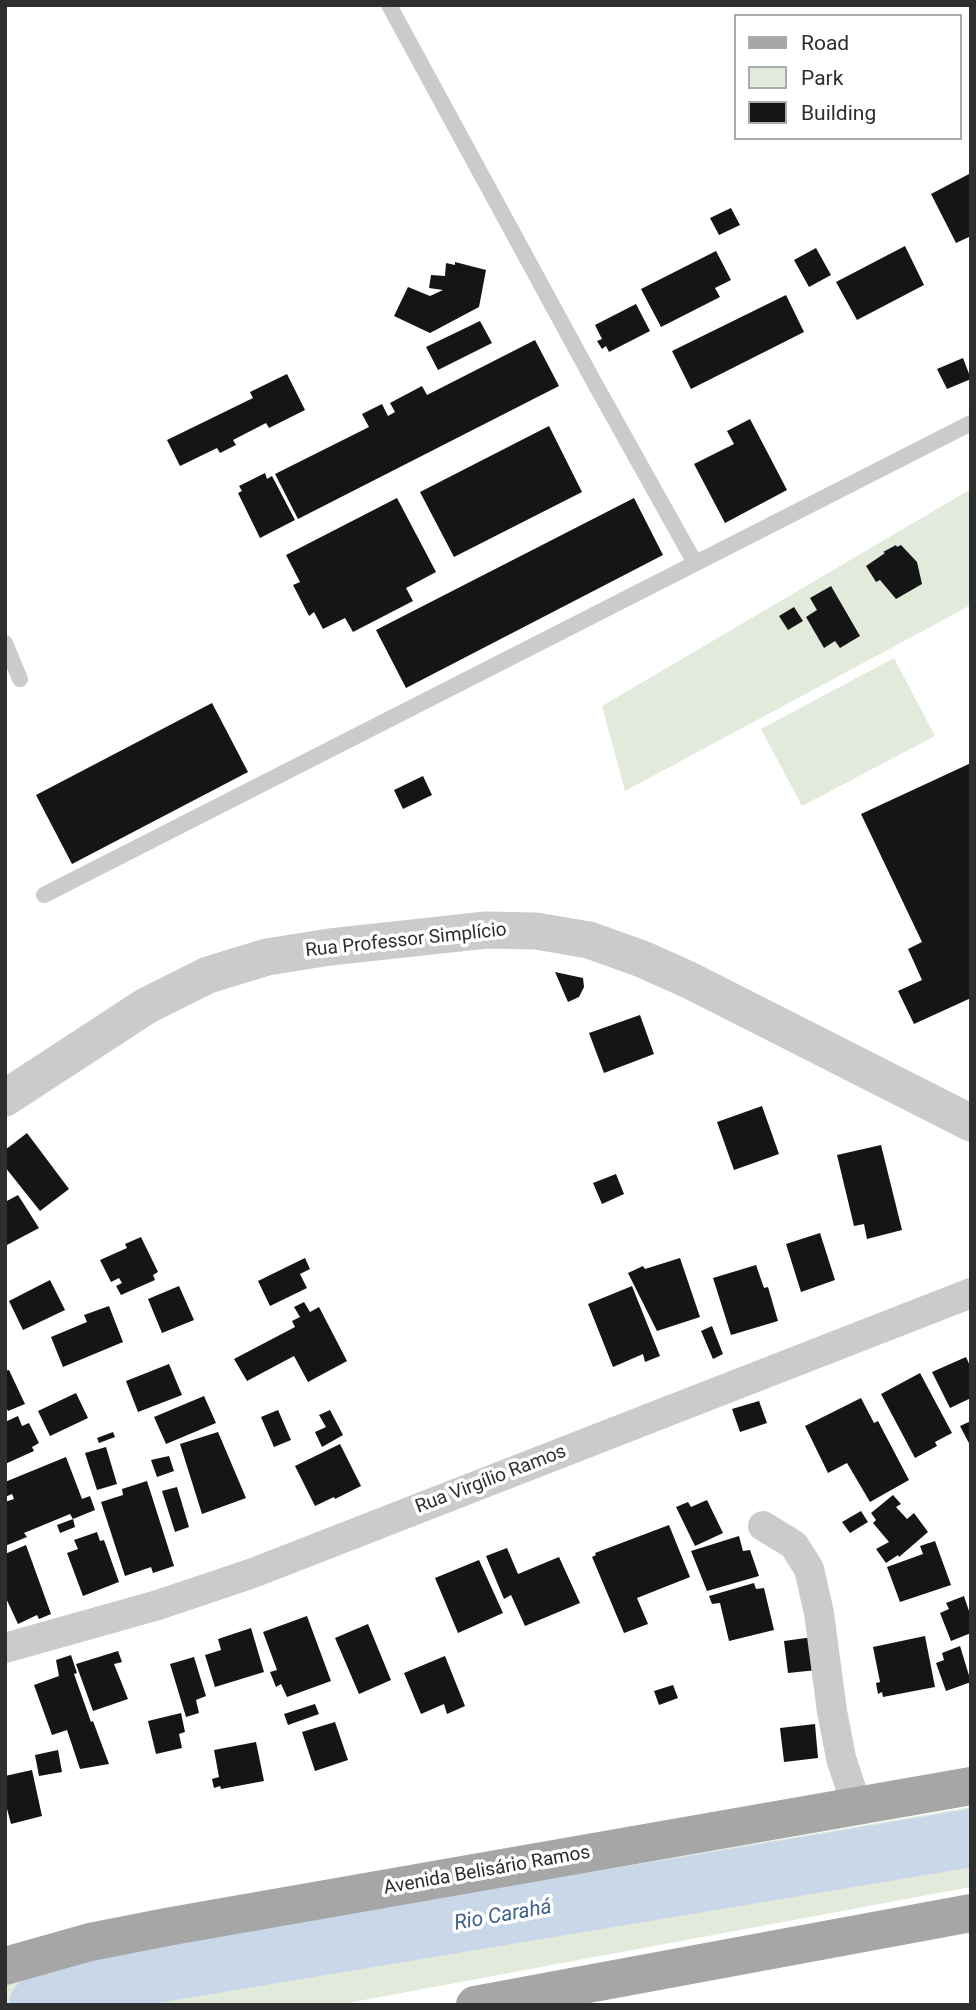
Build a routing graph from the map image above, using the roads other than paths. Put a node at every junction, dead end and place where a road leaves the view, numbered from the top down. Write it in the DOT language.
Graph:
graph roads {
  1 [pos="389,5"];
  2 [pos="971,423"];
  3 [pos="695,563"];
  4 [pos="5,643"];
  5 [pos="20,679"];
  6 [pos="44,895"];
  7 [pos="5,1098"];
  8 [pos="971,1123"];
  9 [pos="971,1293"];
  10 [pos="763,1526"];
  11 [pos="5,1647"];
  12 [pos="971,1786"];
  13 [pos="858,1807"];
  14 [pos="971,1913"];
  15 [pos="5,1966"];
  16 [pos="475,2005"];
  1 -- 3 [label="lane"];
  2 -- 3 [label="lane"];
  3 -- 6 [label="lane"];
  4 -- 5 [label="lane"];
  7 -- 8 [label="street, Rua Professor Simplício"];
  9 -- 11 [label="street, Rua Virgílio Ramos"];
  10 -- 13 [label="street"];
  12 -- 13 [label="main road, Avenida Belisário Ramos"];
  13 -- 15 [label="main road, Avenida Belisário Ramos"];
  14 -- 16 [label="main road"];
}
